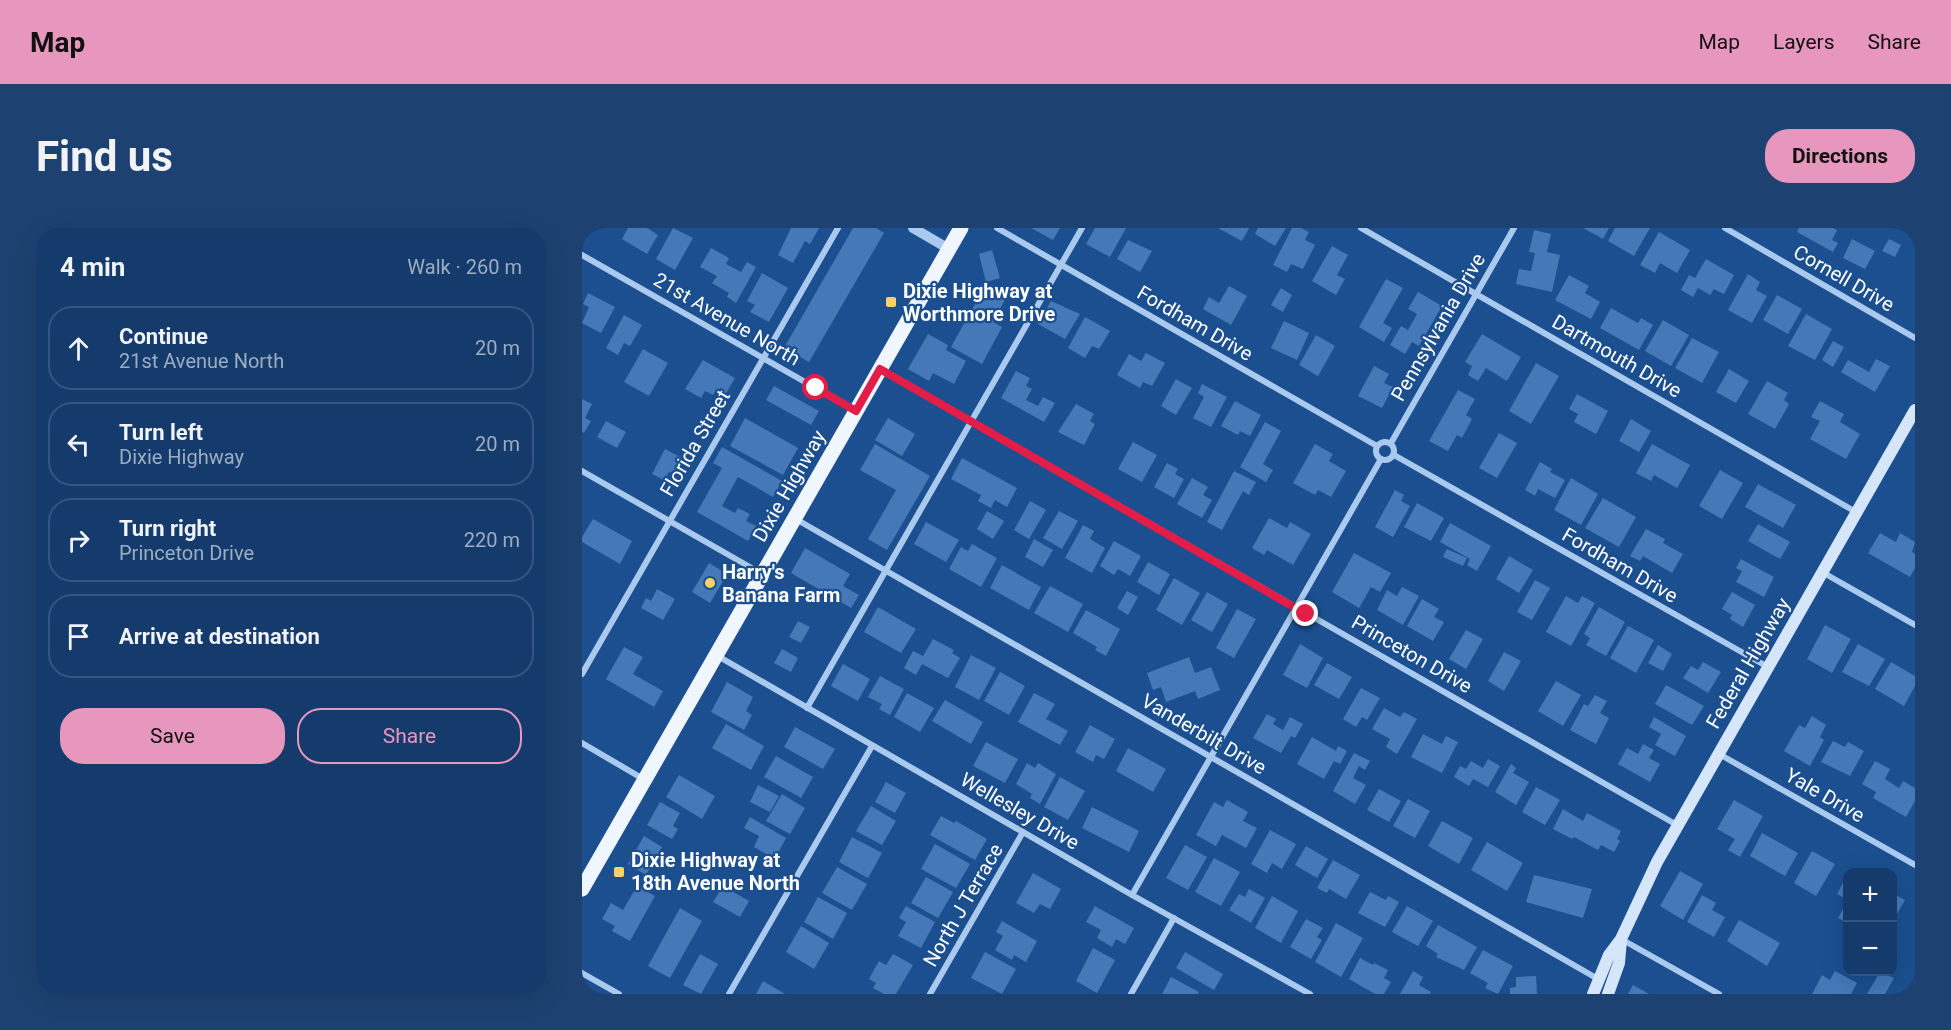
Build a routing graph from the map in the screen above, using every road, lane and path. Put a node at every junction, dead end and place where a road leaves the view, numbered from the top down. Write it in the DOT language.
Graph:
graph roads {
  1 [pos="838,228"];
  2 [pos="913,228"];
  3 [pos="961,228"];
  4 [pos="997,228"];
  5 [pos="1082,228"];
  6 [pos="1361,228"];
  7 [pos="1514,228"];
  8 [pos="1725,228"];
  9 [pos="949,249"];
  10 [pos="582,255"];
  11 [pos="1061,265"];
  12 [pos="1476,294"];
  13 [pos="1915,338"];
  14 [pos="763,358"];
  15 [pos="880,369"];
  16 [pos="1915,410"];
  17 [pos="856,411"];
  18 [pos="971,422"];
  19 [pos="1391,443"];
  20 [pos="1377,446"];
  21 [pos="1394,455"];
  22 [pos="1381,459"];
  23 [pos="582,471"];
  24 [pos="1856,512"];
  25 [pos="794,518"];
  26 [pos="669,522"];
  27 [pos="886,571"];
  28 [pos="1822,572"];
  29 [pos="762,574"];
  30 [pos="1296,608"];
  31 [pos="1915,625"];
  32 [pos="716,655"];
  33 [pos="1768,667"];
  34 [pos="582,674"];
  35 [pos="807,708"];
  36 [pos="582,743"];
  37 [pos="872,746"];
  38 [pos="1719,754"];
  39 [pos="1211,757"];
  40 [pos="645,780"];
  41 [pos="1677,825"];
  42 [pos="1023,832"];
  43 [pos="1915,865"];
  44 [pos="582,890"];
  45 [pos="1132,895"];
  46 [pos="1174,918"];
  47 [pos="1621,939"];
  48 [pos="582,973"];
  49 [pos="1598,979"];
  50 [pos="619,994"];
  51 [pos="729,994"];
  52 [pos="930,994"];
  53 [pos="1131,994"];
  54 [pos="1310,994"];
  55 [pos="1593,994"];
  56 [pos="1608,994"];
  57 [pos="1719,994"];
  1 -- 14 [label="street, Florida Street"];
  2 -- 9 [label="street"];
  3 -- 9 [label="main road, Dixie Highway"];
  4 -- 11 [label="street, Fordham Drive"];
  5 -- 11 [label="street"];
  6 -- 12 [label="street, Dartmouth Drive"];
  7 -- 12 [label="street, Pennsylvania Drive"];
  8 -- 13 [label="street, Cornell Drive"];
  9 -- 15 [label="main road, Dixie Highway"];
  10 -- 14 [label="street, 21st Avenue North"];
  11 -- 18 [label="street"];
  11 -- 20 [label="street, Fordham Drive"];
  12 -- 19 [label="street, Pennsylvania Drive"];
  12 -- 24 [label="street, Dartmouth Drive"];
  14 -- 17 [label="street, 21st Avenue North"];
  14 -- 26 [label="street, Florida Street"];
  15 -- 17 [label="main road, Dixie Highway"];
  15 -- 18 [label="street, Princeton Drive"];
  16 -- 24 [label="main road, Federal Highway"];
  17 -- 25 [label="main road, Dixie Highway"];
  18 -- 27 [label="street"];
  18 -- 30 [label="street, Princeton Drive"];
  19 -- 20 [label="street"];
  19 -- 21 [label="street"];
  20 -- 22 [label="street"];
  21 -- 22 [label="street"];
  21 -- 33 [label="street, Fordham Drive"];
  22 -- 30 [label="street"];
  23 -- 26 [label="street"];
  24 -- 28 [label="main road, Federal Highway"];
  25 -- 27 [label="street, Vanderbilt Drive"];
  25 -- 29 [label="main road, Dixie Highway"];
  26 -- 29 [label="street"];
  26 -- 34 [label="street, Florida Street"];
  27 -- 35 [label="street"];
  27 -- 39 [label="street, Vanderbilt Drive"];
  28 -- 31 [label="street"];
  28 -- 33 [label="main road, Federal Highway"];
  29 -- 32 [label="main road, Dixie Highway"];
  30 -- 39 [label="street"];
  30 -- 41 [label="street, Princeton Drive"];
  32 -- 35 [label="street, Wellesley Drive"];
  32 -- 40 [label="main road, Dixie Highway"];
  33 -- 38 [label="main road, Federal Highway"];
  35 -- 37 [label="street, Wellesley Drive"];
  36 -- 40 [label="street"];
  37 -- 42 [label="street, Wellesley Drive"];
  37 -- 51 [label="street"];
  38 -- 41 [label="main road, Federal Highway"];
  38 -- 43 [label="street, Yale Drive"];
  39 -- 45 [label="street"];
  39 -- 49 [label="street, Vanderbilt Drive"];
  40 -- 44 [label="main road, Dixie Highway"];
  41 -- 47 [label="main road, Federal Highway"];
  42 -- 45 [label="street, Wellesley Drive"];
  42 -- 52 [label="street, North J Terrace"];
  45 -- 46 [label="street, Wellesley Drive"];
  46 -- 53 [label="street"];
  46 -- 54 [label="street, Wellesley Drive"];
  47 -- 49 [label="main road, Federal Highway"];
  47 -- 56 [label="main road, Federal Highway"];
  47 -- 57 [label="street"];
  48 -- 50 [label="street"];
  49 -- 55 [label="main road, Federal Highway"];
}
